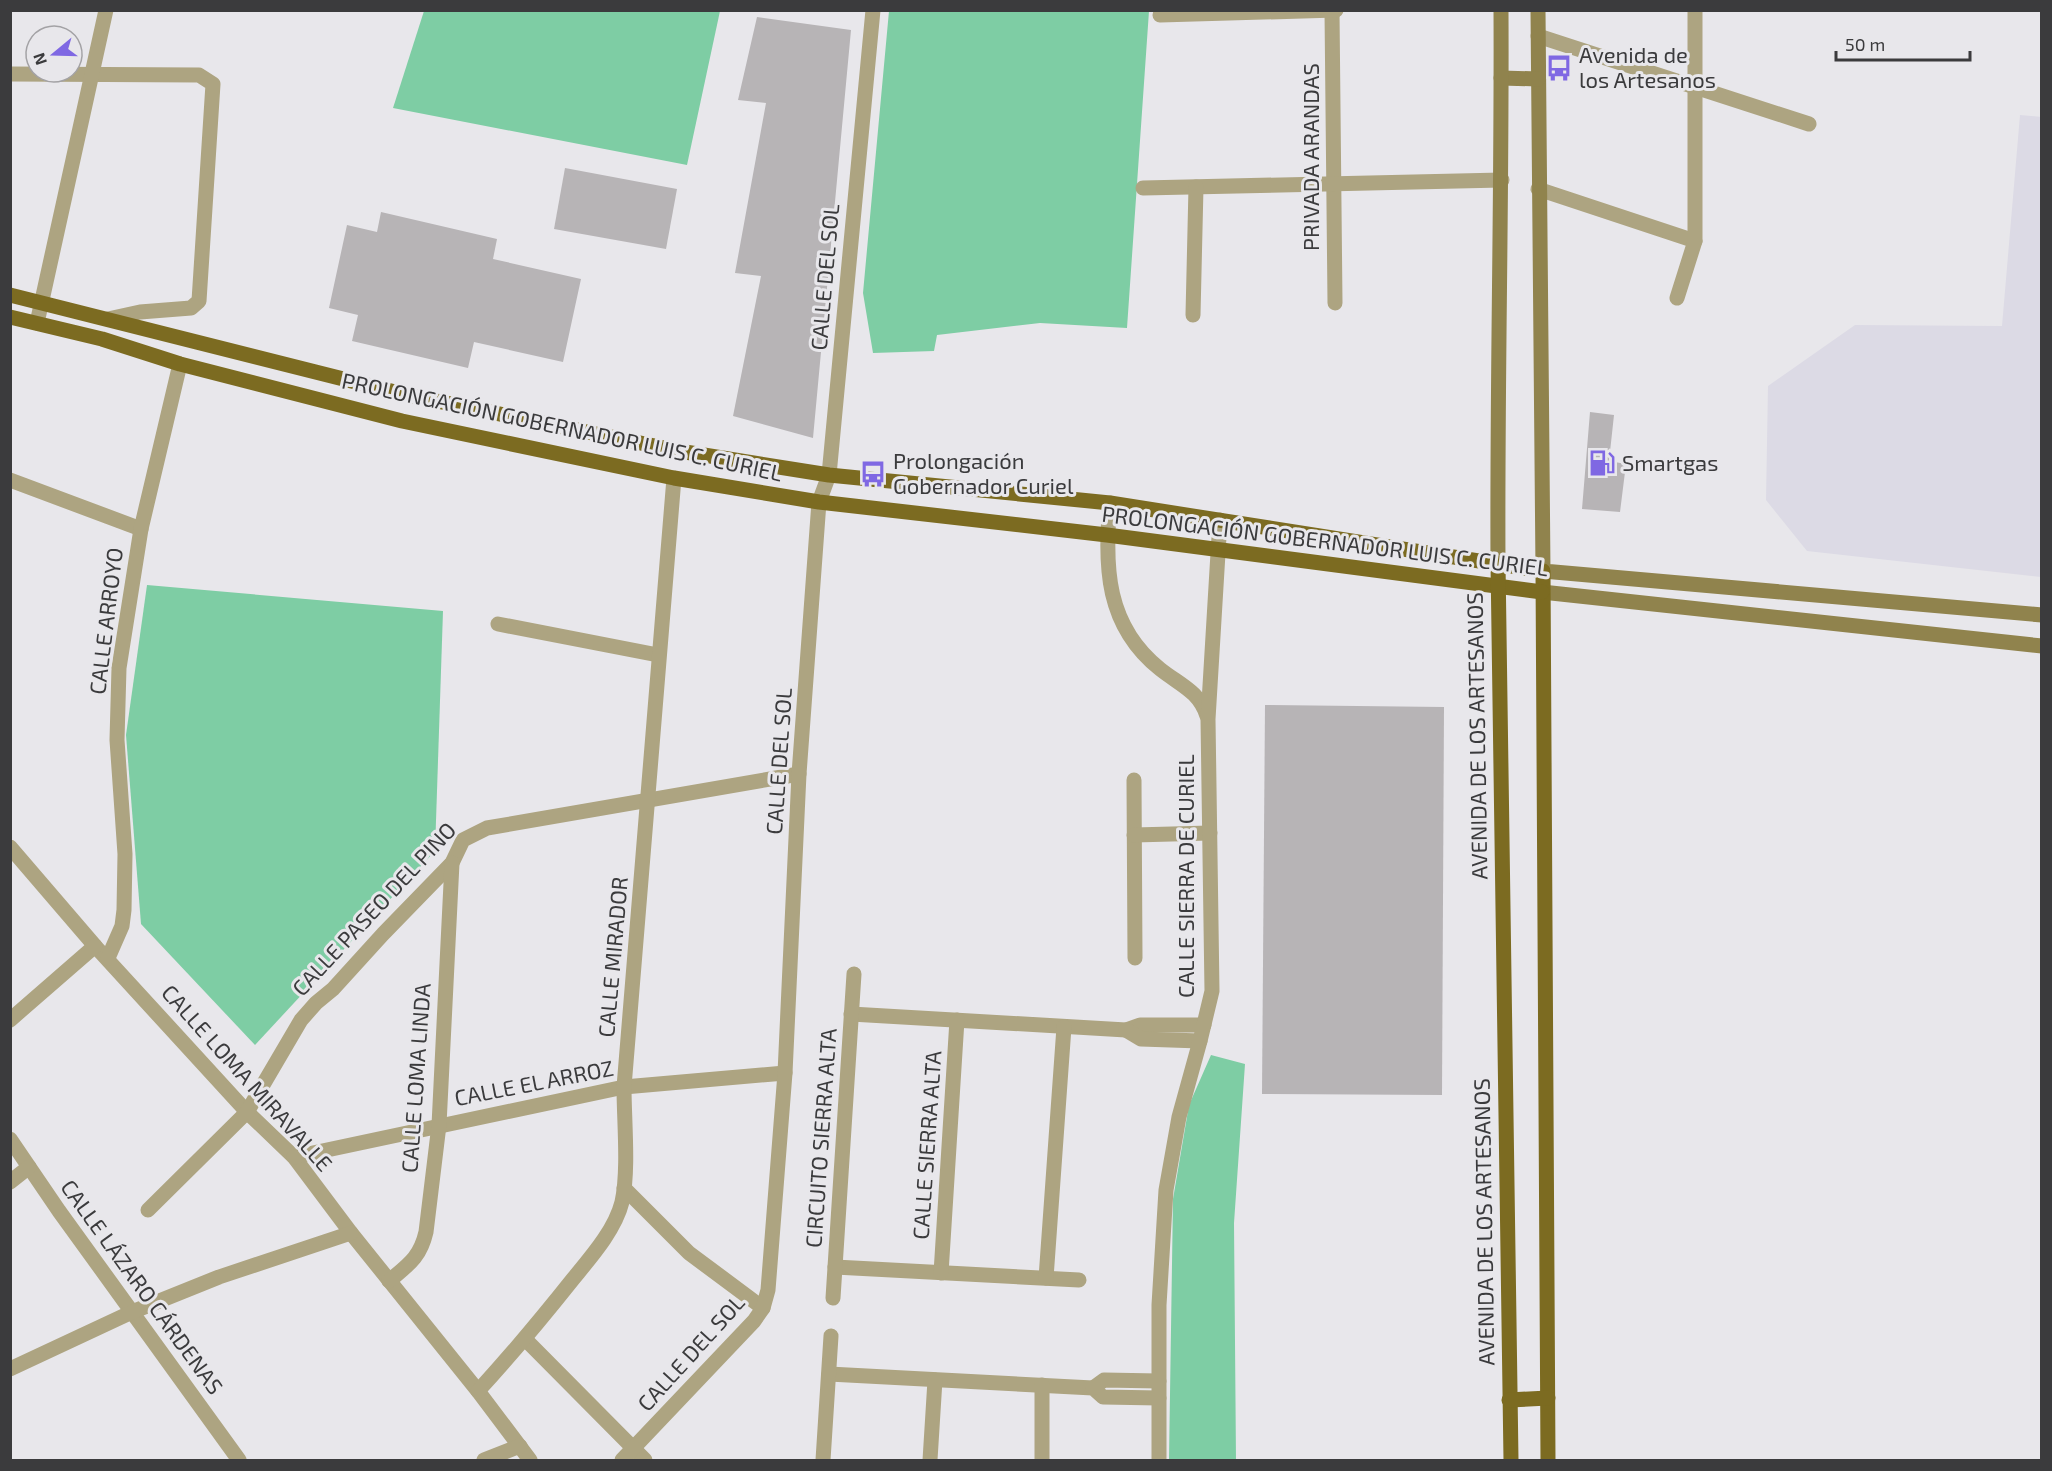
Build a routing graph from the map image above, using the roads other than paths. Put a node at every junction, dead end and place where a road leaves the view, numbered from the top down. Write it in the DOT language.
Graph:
graph roads {
  1 [pos="106,10"];
  2 [pos="873,10"];
  3 [pos="1501,10"];
  4 [pos="1538,10"];
  5 [pos="1695,10"];
  6 [pos="1334,11"];
  7 [pos="1160,15"];
  8 [pos="1538,36"];
  9 [pos="10,74"];
  10 [pos="92,74"];
  11 [pos="1502,78"];
  12 [pos="1538,79"];
  13 [pos="1695,87"];
  14 [pos="1809,124"];
  15 [pos="1502,180"];
  16 [pos="1334,184"];
  17 [pos="1196,187"];
  18 [pos="1143,188"];
  19 [pos="1538,189"];
  20 [pos="1695,241"];
  21 [pos="10,295"];
  22 [pos="1677,298"];
  23 [pos="41,303"];
  24 [pos="1335,303"];
  25 [pos="1193,315"];
  26 [pos="10,317"];
  27 [pos="108,319"];
  28 [pos="37,323"];
  29 [pos="180,364"];
  30 [pos="829,475"];
  31 [pos="674,478"];
  32 [pos="10,480"];
  33 [pos="819,502"];
  34 [pos="1110,503"];
  35 [pos="1220,520"];
  36 [pos="141,529"];
  37 [pos="1107,535"];
  38 [pos="1218,551"];
  39 [pos="1498,563"];
  40 [pos="1543,571"];
  41 [pos="1497,586"];
  42 [pos="1542,592"];
  43 [pos="2042,615"];
  44 [pos="498,624"];
  45 [pos="2042,646"];
  46 [pos="658,655"];
  47 [pos="1209,719"];
  48 [pos="799,774"];
  49 [pos="1134,780"];
  50 [pos="649,800"];
  51 [pos="1210,833"];
  52 [pos="1134,835"];
  53 [pos="10,847"];
  54 [pos="452,863"];
  55 [pos="95,946"];
  56 [pos="108,958"];
  57 [pos="1136,958"];
  58 [pos="854,974"];
  59 [pos="851,1014"];
  60 [pos="10,1020"];
  61 [pos="957,1020"];
  62 [pos="1204,1025"];
  63 [pos="1064,1026"];
  64 [pos="1126,1030"];
  65 [pos="1200,1041"];
  66 [pos="785,1073"];
  67 [pos="624,1087"];
  68 [pos="247,1112"];
  69 [pos="439,1125"];
  70 [pos="10,1139"];
  71 [pos="294,1157"];
  72 [pos="29,1167"];
  73 [pos="10,1182"];
  74 [pos="624,1188"];
  75 [pos="148,1210"];
  76 [pos="351,1233"];
  77 [pos="835,1267"];
  78 [pos="941,1273"];
  79 [pos="1046,1278"];
  80 [pos="1079,1280"];
  81 [pos="388,1281"];
  82 [pos="833,1298"];
  83 [pos="764,1308"];
  84 [pos="132,1312"];
  85 [pos="831,1336"];
  86 [pos="525,1340"];
  87 [pos="12,1366"];
  88 [pos="829,1374"];
  89 [pos="935,1380"];
  90 [pos="1159,1381"];
  91 [pos="1042,1385"];
  92 [pos="1093,1388"];
  93 [pos="477,1391"];
  94 [pos="1159,1398"];
  95 [pos="1548,1398"];
  96 [pos="1509,1400"];
  97 [pos="520,1446"];
  98 [pos="634,1449"];
  99 [pos="239,1461"];
  100 [pos="484,1461"];
  101 [pos="530,1461"];
  102 [pos="622,1461"];
  103 [pos="645,1461"];
  104 [pos="823,1461"];
  105 [pos="930,1461"];
  106 [pos="1041,1461"];
  107 [pos="1159,1461"];
  108 [pos="1511,1461"];
  109 [pos="1548,1461"];
  1 -- 10 [label="street"];
  2 -- 30 [label="street, CALLE DEL SOL"];
  3 -- 11 [label="street, AVENIDA DE LOS ARTESANOS"];
  4 -- 8 [label="street"];
  5 -- 13 [label="street"];
  6 -- 7 [label="street"];
  6 -- 16 [label="street, PRIVADA ARANDAS"];
  8 -- 12 [label="street"];
  8 -- 13 [label="street"];
  9 -- 10 [label="street"];
  10 -- 23 [label="street"];
  10 -- 27 [label="street"];
  11 -- 12 [label="street"];
  11 -- 15 [label="street, AVENIDA DE LOS ARTESANOS"];
  12 -- 19 [label="street"];
  13 -- 14 [label="street"];
  13 -- 20 [label="street"];
  15 -- 16 [label="street"];
  15 -- 39 [label="street, AVENIDA DE LOS ARTESANOS"];
  16 -- 17 [label="street"];
  16 -- 24 [label="street, PRIVADA ARANDAS"];
  17 -- 18 [label="street"];
  17 -- 25 [label="street"];
  19 -- 20 [label="street"];
  19 -- 40 [label="street"];
  20 -- 22 [label="street"];
  21 -- 23 [label="main road, PROLONGACIÓN GOBERNADOR LUIS C. CURIEL"];
  23 -- 27 [label="main road, PROLONGACIÓN GOBERNADOR LUIS C. CURIEL"];
  23 -- 28 [label="street"];
  26 -- 28 [label="main road, PROLONGACIÓN GOBERNADOR LUIS C. CURIEL"];
  27 -- 30 [label="main road, PROLONGACIÓN GOBERNADOR LUIS C. CURIEL"];
  28 -- 29 [label="main road, PROLONGACIÓN GOBERNADOR LUIS C. CURIEL"];
  29 -- 31 [label="main road, PROLONGACIÓN GOBERNADOR LUIS C. CURIEL"];
  29 -- 36 [label="street, CALLE ARROYO"];
  30 -- 33 [label="street, CALLE DEL SOL"];
  30 -- 34 [label="main road, PROLONGACIÓN GOBERNADOR LUIS C. CURIEL"];
  31 -- 33 [label="main road, PROLONGACIÓN GOBERNADOR LUIS C. CURIEL"];
  31 -- 46 [label="street, CALLE MIRADOR"];
  32 -- 36 [label="street"];
  33 -- 37 [label="main road, PROLONGACIÓN GOBERNADOR LUIS C. CURIEL"];
  33 -- 48 [label="street, CALLE DEL SOL"];
  34 -- 35 [label="main road, PROLONGACIÓN GOBERNADOR LUIS C. CURIEL"];
  34 -- 37 [label="street, CALLE SIERRA DE CURIEL"];
  35 -- 38 [label="street, CALLE SIERRA DE CURIEL"];
  35 -- 39 [label="main road, PROLONGACIÓN GOBERNADOR LUIS C. CURIEL"];
  36 -- 56 [label="street, CALLE ARROYO"];
  37 -- 38 [label="main road, PROLONGACIÓN GOBERNADOR LUIS C. CURIEL"];
  37 -- 47 [label="street, CALLE SIERRA DE CURIEL"];
  38 -- 41 [label="main road, PROLONGACIÓN GOBERNADOR LUIS C. CURIEL"];
  38 -- 47 [label="street, CALLE SIERRA DE CURIEL"];
  39 -- 40 [label="main road, PROLONGACIÓN GOBERNADOR LUIS C. CURIEL"];
  39 -- 41 [label="main road, AVENIDA DE LOS ARTESANOS"];
  40 -- 42 [label="main road"];
  40 -- 43 [label="street, PROLONGACIÓN GOBERNADOR LUIS C. CURIEL"];
  41 -- 42 [label="main road, PROLONGACIÓN GOBERNADOR LUIS C. CURIEL"];
  41 -- 96 [label="main road, AVENIDA DE LOS ARTESANOS"];
  42 -- 45 [label="street, PROLONGACIÓN GOBERNADOR LUIS C. CURIEL"];
  42 -- 95 [label="main road"];
  44 -- 46 [label="street"];
  46 -- 50 [label="street, CALLE MIRADOR"];
  47 -- 51 [label="street, CALLE SIERRA DE CURIEL"];
  48 -- 50 [label="street, CALLE PASEO DEL PINO"];
  48 -- 66 [label="street, CALLE DEL SOL"];
  49 -- 52 [label="street"];
  50 -- 54 [label="street, CALLE PASEO DEL PINO"];
  50 -- 67 [label="street, CALLE MIRADOR"];
  51 -- 52 [label="street"];
  51 -- 62 [label="street, CALLE SIERRA DE CURIEL"];
  52 -- 57 [label="street"];
  53 -- 55 [label="street, CALLE LOMA MIRAVALLE"];
  54 -- 68 [label="street, CALLE PASEO DEL PINO"];
  54 -- 69 [label="street, CALLE LOMA LINDA"];
  55 -- 56 [label="street, CALLE LOMA MIRAVALLE"];
  55 -- 60 [label="street"];
  56 -- 68 [label="street, CALLE LOMA MIRAVALLE"];
  58 -- 59 [label="street"];
  59 -- 61 [label="street, CIRCUITO SIERRA ALTA"];
  59 -- 77 [label="street, CIRCUITO SIERRA ALTA"];
  61 -- 63 [label="street, CIRCUITO SIERRA ALTA"];
  61 -- 78 [label="street, CALLE SIERRA ALTA"];
  62 -- 64 [label="street, CIRCUITO SIERRA ALTA"];
  62 -- 65 [label="street, CALLE SIERRA DE CURIEL"];
  63 -- 64 [label="street, CIRCUITO SIERRA ALTA"];
  63 -- 79 [label="street"];
  64 -- 65 [label="street, CIRCUITO SIERRA ALTA"];
  65 -- 90 [label="street, CALLE SIERRA DE CURIEL"];
  66 -- 67 [label="street, CALLE EL ARROZ"];
  66 -- 83 [label="street, CALLE DEL SOL"];
  67 -- 69 [label="street, CALLE EL ARROZ"];
  67 -- 74 [label="street, CALLE MIRADOR"];
  68 -- 71 [label="street, CALLE LOMA MIRAVALLE"];
  68 -- 75 [label="street, CALLE PASEO DEL PINO"];
  69 -- 71 [label="street, CALLE EL ARROZ"];
  69 -- 81 [label="street, CALLE LOMA LINDA"];
  70 -- 72 [label="street, CALLE LÁZARO CÁRDENAS"];
  71 -- 76 [label="street, CALLE LOMA MIRAVALLE"];
  72 -- 73 [label="street"];
  72 -- 84 [label="street, CALLE LÁZARO CÁRDENAS"];
  74 -- 83 [label="street"];
  74 -- 86 [label="street, CALLE MIRADOR"];
  76 -- 81 [label="street, CALLE LOMA MIRAVALLE"];
  76 -- 84 [label="street"];
  77 -- 78 [label="street, CIRCUITO SIERRA ALTA"];
  77 -- 82 [label="street"];
  78 -- 79 [label="street, CIRCUITO SIERRA ALTA"];
  79 -- 80 [label="street, CIRCUITO SIERRA ALTA"];
  81 -- 93 [label="street, CALLE LOMA MIRAVALLE"];
  83 -- 98 [label="street, CALLE DEL SOL"];
  84 -- 87 [label="street"];
  84 -- 99 [label="street, CALLE LÁZARO CÁRDENAS"];
  85 -- 88 [label="street"];
  86 -- 93 [label="street, CALLE MIRADOR"];
  86 -- 98 [label="street"];
  88 -- 89 [label="street"];
  88 -- 104 [label="street"];
  89 -- 91 [label="street"];
  89 -- 105 [label="street"];
  90 -- 92 [label="street"];
  90 -- 94 [label="street, CALLE SIERRA DE CURIEL"];
  91 -- 92 [label="street"];
  91 -- 106 [label="street"];
  92 -- 94 [label="street"];
  93 -- 97 [label="street, CALLE LOMA MIRAVALLE"];
  94 -- 107 [label="street, CALLE SIERRA DE CURIEL"];
  95 -- 96 [label="main road"];
  95 -- 109 [label="main road"];
  96 -- 108 [label="main road, AVENIDA DE LOS ARTESANOS"];
  97 -- 100 [label="street"];
  97 -- 101 [label="street, CALLE LOMA MIRAVALLE"];
  98 -- 102 [label="street, CALLE DEL SOL"];
  98 -- 103 [label="street"];
}
